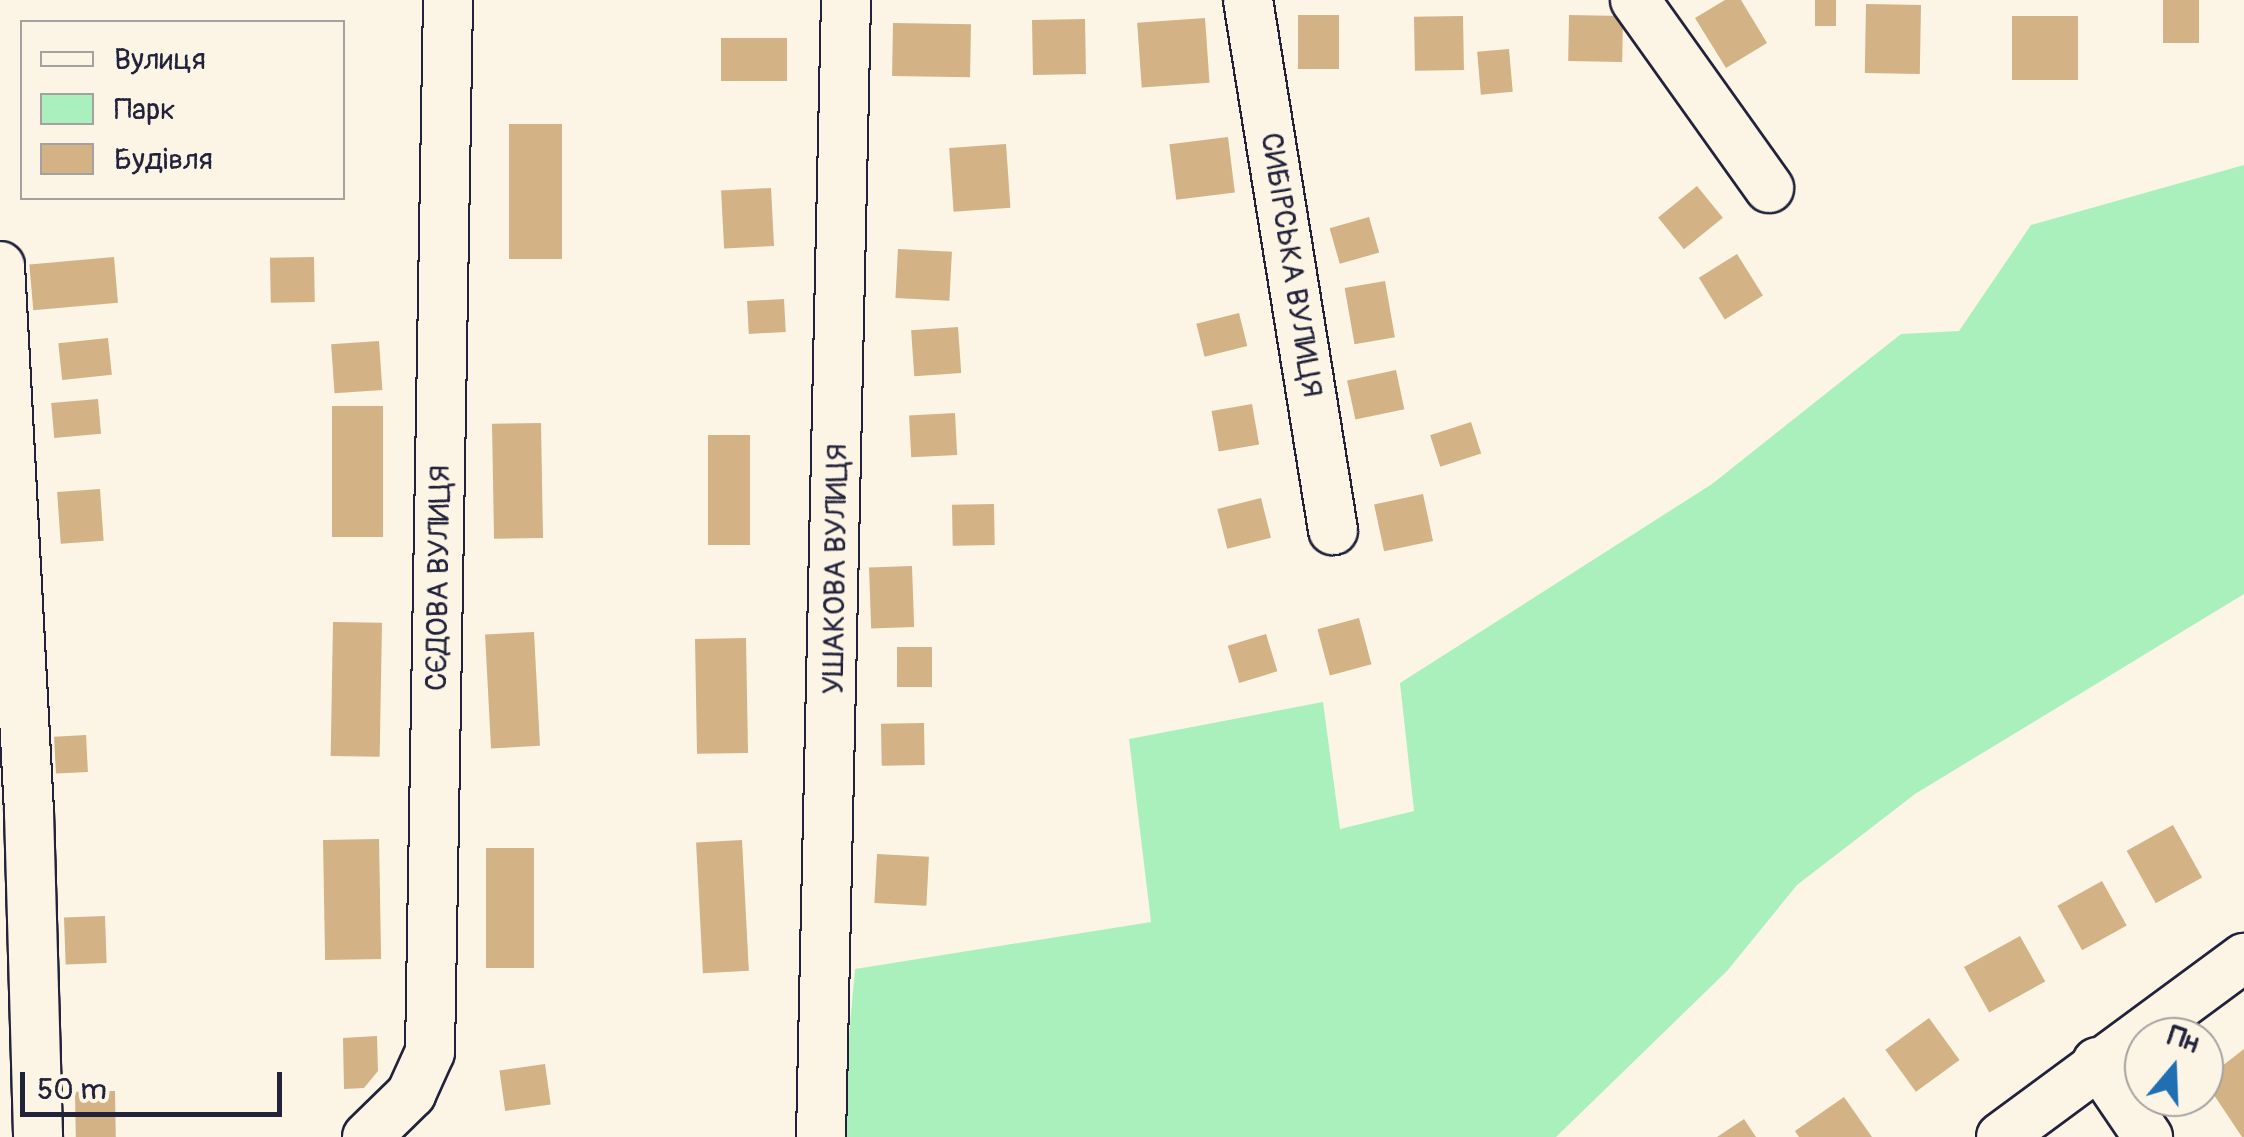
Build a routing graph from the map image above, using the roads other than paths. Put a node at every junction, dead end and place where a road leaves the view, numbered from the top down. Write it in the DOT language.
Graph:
graph roads {
  1 [pos="448,0"];
  2 [pos="846,0"];
  3 [pos="1248,0"];
  4 [pos="1635,0"];
  5 [pos="1769,188"];
  6 [pos="0,266"];
  7 [pos="1334,530"];
  8 [pos="2244,958"];
  9 [pos="2097,1062"];
  10 [pos="369,1136"];
  11 [pos="38,1137"];
  12 [pos="821,1137"];
  13 [pos="2001,1137"];
  14 [pos="2148,1137"];
  1 -- 10 [label="street, СЄДОВА ВУЛИЦЯ"];
  2 -- 12 [label="street, УШАКОВА ВУЛИЦЯ"];
  3 -- 7 [label="street, СИБІРСЬКА ВУЛИЦЯ"];
  4 -- 5 [label="street"];
  6 -- 11 [label="street"];
  8 -- 9 [label="street"];
  9 -- 13 [label="street"];
  9 -- 14 [label="street"];
}
